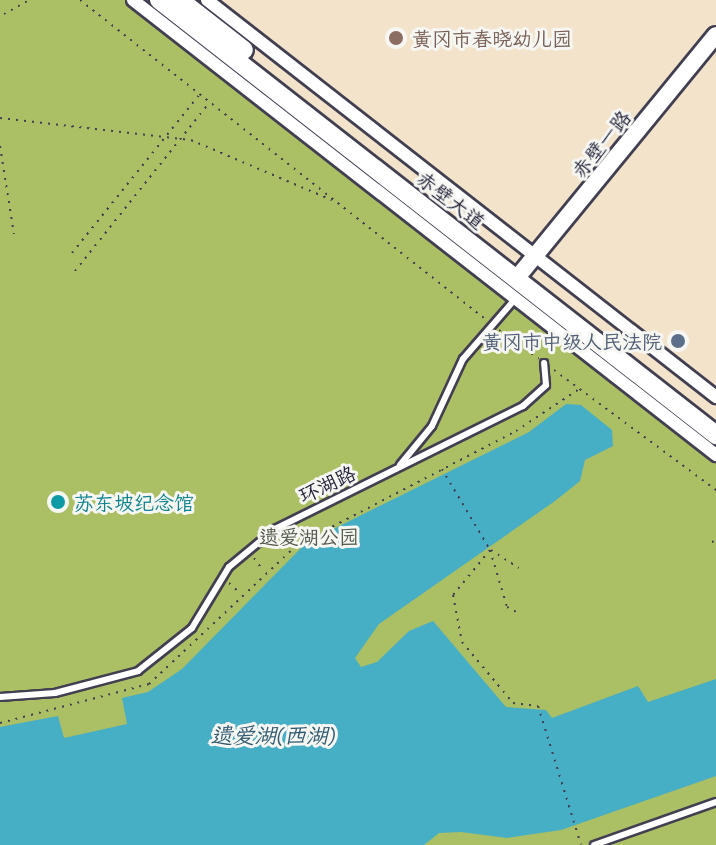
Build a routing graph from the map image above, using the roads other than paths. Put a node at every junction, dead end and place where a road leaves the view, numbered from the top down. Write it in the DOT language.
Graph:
graph roads {
  1 [pos="133,0"];
  2 [pos="159,0"];
  3 [pos="180,0"];
  4 [pos="207,0"];
  5 [pos="716,35"];
  6 [pos="524,278"];
  7 [pos="544,363"];
  8 [pos="716,397"];
  9 [pos="716,420"];
  10 [pos="716,435"];
  11 [pos="716,455"];
  12 [pos="397,468"];
  13 [pos="0,697"];
  14 [pos="716,802"];
  15 [pos="594,845"];
  1 -- 6 [label="street"];
  2 -- 6 [label="main road, 赤壁大道"];
  3 -- 6 [label="main road, 赤壁大道"];
  4 -- 6 [label="street"];
  5 -- 6 [label="street, 赤壁一路"];
  6 -- 8 [label="street"];
  6 -- 9 [label="main road, 赤壁大道"];
  6 -- 10 [label="main road, 赤壁大道"];
  6 -- 11 [label="street"];
  6 -- 12 [label="lane"];
  7 -- 12 [label="lane, 环湖路"];
  12 -- 13 [label="lane, 环湖路"];
  14 -- 15 [label="lane"];
}
